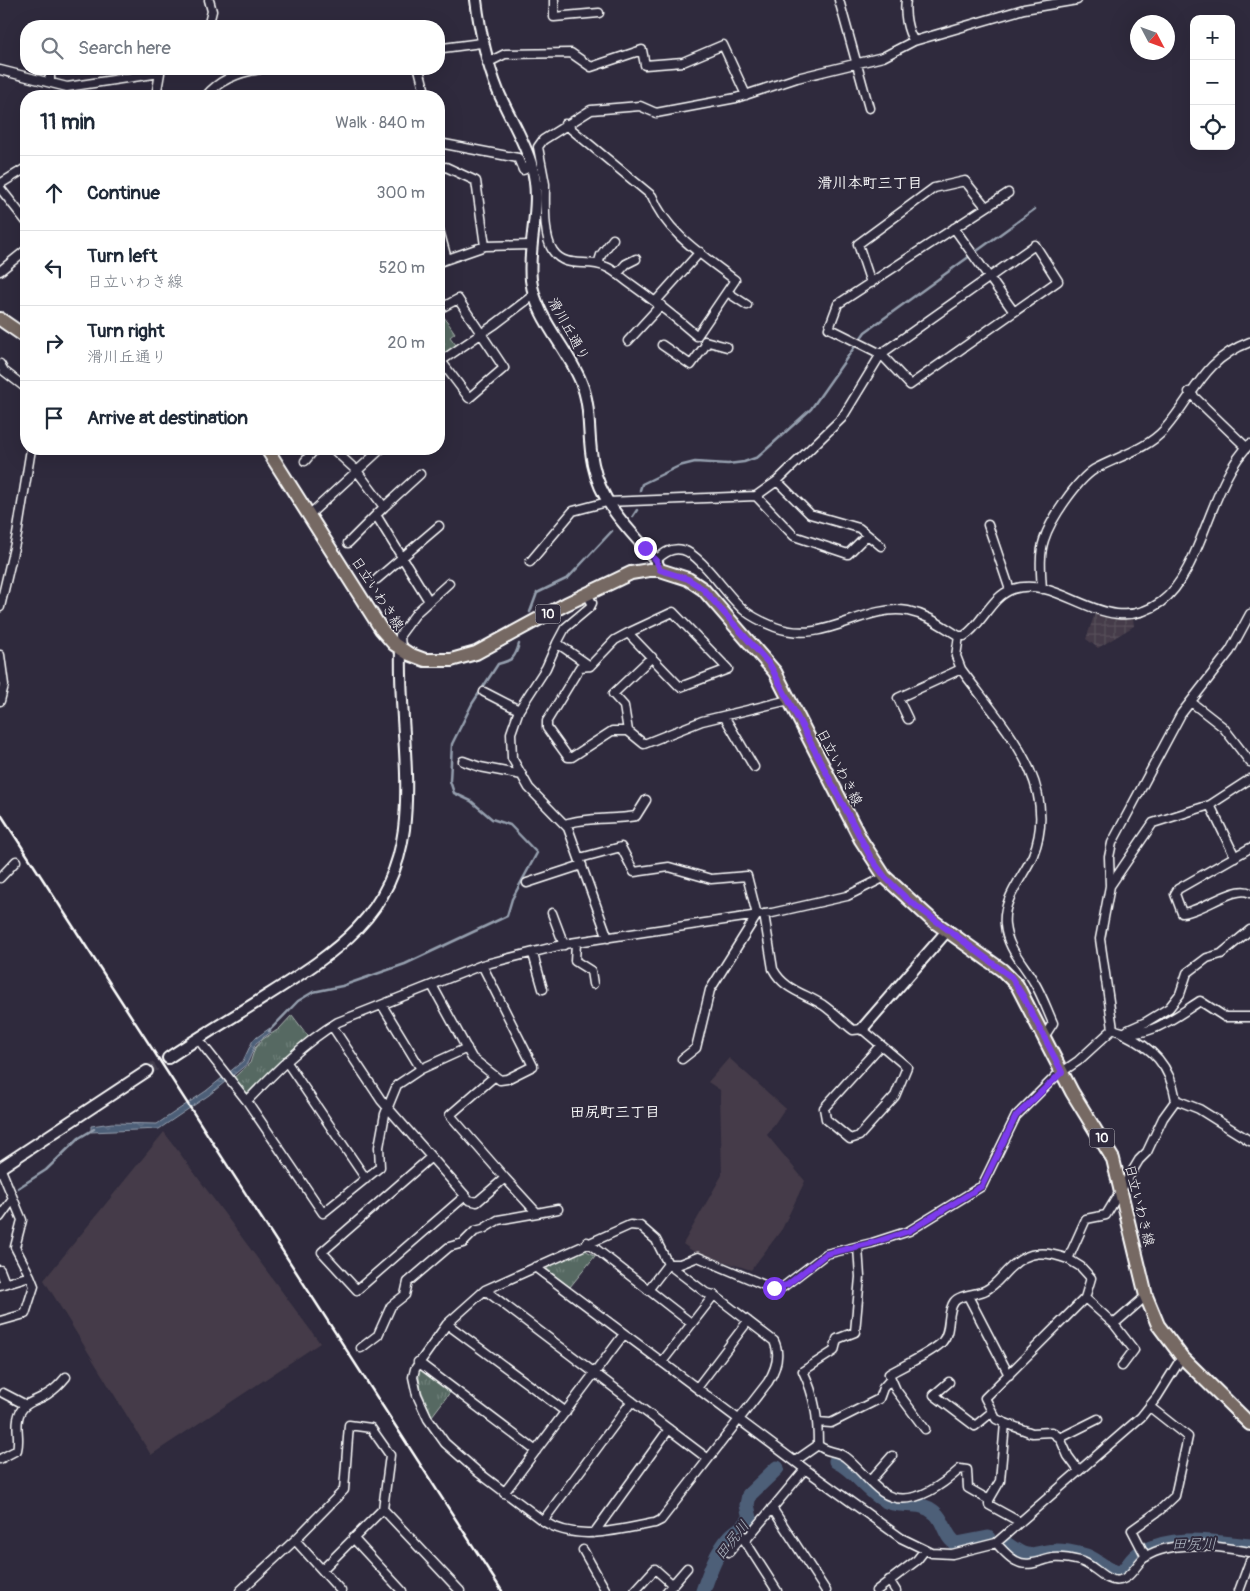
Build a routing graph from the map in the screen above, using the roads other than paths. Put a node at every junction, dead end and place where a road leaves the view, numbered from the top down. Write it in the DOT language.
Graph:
graph roads {
  1 [pos="209,0"];
  2 [pos="476,0"];
  3 [pos="554,0"];
  4 [pos="838,0"];
  5 [pos="906,0"];
  6 [pos="1076,0"];
  7 [pos="599,12"];
  8 [pos="210,20"];
  9 [pos="914,41"];
  10 [pos="481,42"];
  11 [pos="445,45"];
  12 [pos="487,62"];
  13 [pos="856,64"];
  14 [pos="0,70"];
  15 [pos="20,75"];
  16 [pos="21,75"];
  17 [pos="50,75"];
  18 [pos="137,75"];
  19 [pos="159,75"];
  20 [pos="236,75"];
  21 [pos="421,75"];
  22 [pos="50,82"];
  23 [pos="157,90"];
  24 [pos="211,90"];
  25 [pos="424,90"];
  26 [pos="746,95"];
  27 [pos="869,108"];
  28 [pos="565,124"];
  29 [pos="445,145"];
  30 [pos="532,166"];
  31 [pos="445,167"];
  32 [pos="20,172"];
  33 [pos="0,184"];
  34 [pos="540,185"];
  35 [pos="0,188"];
  36 [pos="1008,193"];
  37 [pos="986,207"];
  38 [pos="20,213"];
  39 [pos="954,228"];
  40 [pos="613,239"];
  41 [pos="531,245"];
  42 [pos="485,246"];
  43 [pos="445,252"];
  44 [pos="700,252"];
  45 [pos="20,255"];
  46 [pos="447,259"];
  47 [pos="636,259"];
  48 [pos="598,264"];
  49 [pos="1,269"];
  50 [pos="617,274"];
  51 [pos="990,277"];
  52 [pos="871,283"];
  53 [pos="727,292"];
  54 [pos="535,294"];
  55 [pos="658,303"];
  56 [pos="746,305"];
  57 [pos="445,306"];
  58 [pos="1014,312"];
  59 [pos="0,319"];
  60 [pos="20,333"];
  61 [pos="482,334"];
  62 [pos="697,336"];
  63 [pos="628,341"];
  64 [pos="1250,342"];
  65 [pos="707,343"];
  66 [pos="662,345"];
  67 [pos="727,348"];
  68 [pos="882,354"];
  69 [pos="445,359"];
  70 [pos="0,364"];
  71 [pos="445,368"];
  72 [pos="20,383"];
  73 [pos="1189,392"];
  74 [pos="1248,446"];
  75 [pos="30,455"];
  76 [pos="271,455"];
  77 [pos="310,455"];
  78 [pos="340,455"];
  79 [pos="374,455"];
  80 [pos="305,461"];
  81 [pos="356,471"];
  82 [pos="420,474"];
  83 [pos="777,481"];
  84 [pos="756,496"];
  85 [pos="608,502"];
  86 [pos="384,507"];
  87 [pos="310,515"];
  88 [pos="376,515"];
  89 [pos="988,525"];
  90 [pos="439,526"];
  91 [pos="867,535"];
  92 [pos="348,543"];
  93 [pos="881,546"];
  94 [pos="403,559"];
  95 [pos="530,562"];
  96 [pos="658,565"];
  97 [pos="377,579"];
  98 [pos="449,583"];
  99 [pos="1042,589"];
  100 [pos="1010,590"];
  101 [pos="587,594"];
  102 [pos="429,601"];
  103 [pos="0,607"];
  104 [pos="1250,614"];
  105 [pos="628,633"];
  106 [pos="959,636"];
  107 [pos="557,643"];
  108 [pos="401,650"];
  109 [pos="0,655"];
  110 [pos="652,657"];
  111 [pos="590,666"];
  112 [pos="962,669"];
  113 [pos="484,692"];
  114 [pos="789,700"];
  115 [pos="0,701"];
  116 [pos="1191,702"];
  117 [pos="519,710"];
  118 [pos="724,716"];
  119 [pos="908,719"];
  120 [pos="628,731"];
  121 [pos="463,761"];
  122 [pos="1250,762"];
  123 [pos="754,767"];
  124 [pos="522,775"];
  125 [pos="1250,779"];
  126 [pos="646,800"];
  127 [pos="1210,805"];
  128 [pos="565,824"];
  129 [pos="1250,848"];
  130 [pos="1235,857"];
  131 [pos="581,861"];
  132 [pos="16,862"];
  133 [pos="885,877"];
  134 [pos="0,878"];
  135 [pos="527,883"];
  136 [pos="1110,886"];
  137 [pos="1250,893"];
  138 [pos="552,913"];
  139 [pos="761,915"];
  140 [pos="1250,930"];
  141 [pos="947,931"];
  142 [pos="608,938"];
  143 [pos="576,942"];
  144 [pos="564,945"];
  145 [pos="533,954"];
  146 [pos="482,966"];
  147 [pos="593,984"];
  148 [pos="432,985"];
  149 [pos="543,989"];
  150 [pos="382,1005"];
  151 [pos="1250,1017"];
  152 [pos="332,1026"];
  153 [pos="862,1029"];
  154 [pos="1113,1029"];
  155 [pos="1122,1033"];
  156 [pos="1044,1037"];
  157 [pos="198,1039"];
  158 [pos="880,1046"];
  159 [pos="467,1048"];
  160 [pos="168,1058"];
  161 [pos="682,1059"];
  162 [pos="286,1061"];
  163 [pos="421,1069"];
  164 [pos="147,1071"];
  165 [pos="1062,1072"];
  166 [pos="495,1076"];
  167 [pos="1176,1100"];
  168 [pos="247,1101"];
  169 [pos="388,1108"];
  170 [pos="1250,1141"];
  171 [pos="431,1157"];
  172 [pos="0,1168"];
  173 [pos="505,1178"];
  174 [pos="366,1179"];
  175 [pos="1122,1190"];
  176 [pos="465,1196"];
  177 [pos="13,1199"];
  178 [pos="558,1209"];
  179 [pos="537,1212"];
  180 [pos="0,1217"];
  181 [pos="587,1242"];
  182 [pos="858,1247"];
  183 [pos="1068,1259"];
  184 [pos="668,1264"];
  185 [pos="535,1267"];
  186 [pos="0,1270"];
  187 [pos="30,1276"];
  188 [pos="2,1284"];
  189 [pos="485,1290"];
  190 [pos="648,1290"];
  191 [pos="714,1295"];
  192 [pos="968,1296"];
  193 [pos="1146,1296"];
  194 [pos="1085,1298"];
  195 [pos="0,1321"];
  196 [pos="748,1321"];
  197 [pos="691,1323"];
  198 [pos="447,1324"];
  199 [pos="1114,1324"];
  200 [pos="624,1334"];
  201 [pos="361,1348"];
  202 [pos="1182,1356"];
  203 [pos="418,1362"];
  204 [pos="662,1362"];
  205 [pos="1122,1366"];
  206 [pos="595,1373"];
  207 [pos="1009,1375"];
  208 [pos="66,1377"];
  209 [pos="891,1379"];
  210 [pos="950,1382"];
  211 [pos="697,1388"];
  212 [pos="3,1393"];
  213 [pos="632,1401"];
  214 [pos="26,1405"];
  215 [pos="1150,1407"];
  216 [pos="566,1412"];
  217 [pos="992,1412"];
  218 [pos="738,1419"];
  219 [pos="1098,1419"];
  220 [pos="818,1422"];
  221 [pos="1005,1423"];
  222 [pos="1250,1424"];
  223 [pos="669,1429"];
  224 [pos="925,1429"];
  225 [pos="1060,1438"];
  226 [pos="818,1446"];
  227 [pos="536,1451"];
  228 [pos="892,1456"];
  229 [pos="707,1458"];
  230 [pos="0,1459"];
  231 [pos="795,1461"];
  232 [pos="805,1469"];
  233 [pos="1079,1471"];
  234 [pos="870,1481"];
  235 [pos="504,1493"];
  236 [pos="990,1500"];
  237 [pos="772,1508"];
  238 [pos="383,1509"];
  239 [pos="543,1521"];
  240 [pos="1020,1522"];
  241 [pos="594,1533"];
  242 [pos="748,1537"];
  243 [pos="353,1538"];
  244 [pos="295,1540"];
  245 [pos="996,1543"];
  246 [pos="583,1550"];
  247 [pos="924,1551"];
  248 [pos="729,1552"];
  249 [pos="1250,1552"];
  250 [pos="1144,1553"];
  251 [pos="1250,1561"];
  252 [pos="687,1568"];
  253 [pos="322,1570"];
  254 [pos="889,1580"];
  255 [pos="670,1588"];
  256 [pos="240,1591"];
  257 [pos="341,1591"];
  258 [pos="402,1591"];
  259 [pos="460,1591"];
  260 [pos="606,1591"];
  261 [pos="635,1591"];
  262 [pos="777,1591"];
  263 [pos="826,1591"];
  264 [pos="876,1591"];
  265 [pos="896,1591"];
  266 [pos="1239,1591"];
  1 -- 8 [label="street"];
  2 -- 10 [label="street, 滑川丘通り"];
  3 -- 7 [label="street"];
  4 -- 13 [label="street"];
  5 -- 9 [label="street"];
  6 -- 9 [label="street"];
  9 -- 13 [label="street"];
  10 -- 11 [label="street"];
  10 -- 12 [label="street, 滑川丘通り"];
  12 -- 26 [label="street"];
  12 -- 30 [label="street, 滑川丘通り"];
  13 -- 26 [label="street"];
  13 -- 27 [label="street"];
  14 -- 15 [label="street"];
  16 -- 22 [label="street"];
  17 -- 22 [label="street"];
  18 -- 22 [label="street"];
  19 -- 23 [label="street"];
  20 -- 24 [label="street"];
  21 -- 25 [label="street"];
  26 -- 28 [label="street"];
  28 -- 34 [label="street"];
  28 -- 44 [label="street"];
  29 -- 30 [label="street"];
  30 -- 34 [label="street, 滑川丘通り"];
  31 -- 42 [label="street"];
  32 -- 33 [label="street"];
  34 -- 41 [label="street, 滑川丘通り"];
  34 -- 48 [label="street"];
  35 -- 38 [label="street"];
  36 -- 37 [label="street"];
  37 -- 39 [label="street"];
  37 -- 52 [label="street"];
  39 -- 51 [label="street"];
  39 -- 52 [label="street"];
  40 -- 48 [label="street"];
  41 -- 42 [label="street"];
  41 -- 54 [label="street, 滑川丘通り"];
  42 -- 46 [label="street"];
  43 -- 46 [label="street"];
  44 -- 53 [label="street"];
  44 -- 55 [label="street"];
  45 -- 49 [label="street"];
  47 -- 50 [label="street"];
  48 -- 50 [label="street"];
  50 -- 55 [label="street"];
  51 -- 58 [label="street"];
  51 -- 58 [label="street"];
  51 -- 68 [label="street"];
  52 -- 68 [label="street"];
  53 -- 56 [label="street"];
  53 -- 62 [label="street"];
  54 -- 61 [label="street"];
  54 -- 85 [label="street, 滑川丘通り"];
  55 -- 62 [label="street"];
  55 -- 63 [label="street"];
  57 -- 61 [label="street"];
  58 -- 68 [label="street"];
  59 -- 60 [label="main road"];
  61 -- 69 [label="street"];
  61 -- 71 [label="street"];
  62 -- 65 [label="street"];
  64 -- 73 [label="street"];
  65 -- 66 [label="street"];
  65 -- 67 [label="street"];
  68 -- 83 [label="street"];
  70 -- 72 [label="street"];
  73 -- 74 [label="street"];
  73 -- 99 [label="street"];
  74 -- 99 [label="street"];
  75 -- 103 [label="street"];
  76 -- 87 [label="main road, 日立いわき線 / 10"];
  77 -- 80 [label="street"];
  78 -- 81 [label="street"];
  79 -- 81 [label="street"];
  81 -- 86 [label="street"];
  81 -- 87 [label="street"];
  82 -- 86 [label="street"];
  83 -- 84 [label="street"];
  83 -- 91 [label="street"];
  84 -- 85 [label="street"];
  84 -- 91 [label="street"];
  85 -- 95 [label="street"];
  85 -- 96 [label="street, 滑川丘通り"];
  86 -- 88 [label="street"];
  87 -- 108 [label="main road, 日立いわき線 / 10"];
  88 -- 92 [label="street"];
  88 -- 94 [label="street"];
  89 -- 100 [label="street"];
  90 -- 94 [label="street"];
  91 -- 93 [label="street"];
  94 -- 97 [label="street"];
  94 -- 102 [label="street"];
  96 -- 101 [label="main road, 日立いわき線 / 10"];
  96 -- 106 [label="street"];
  96 -- 114 [label="main road, 日立いわき線 / 10"];
  98 -- 102 [label="street"];
  99 -- 100 [label="street"];
  100 -- 106 [label="street"];
  101 -- 107 [label="street"];
  101 -- 108 [label="main road, 日立いわき線 / 10"];
  102 -- 108 [label="street"];
  104 -- 116 [label="street"];
  105 -- 110 [label="street"];
  105 -- 110 [label="street"];
  105 -- 111 [label="street"];
  106 -- 112 [label="street"];
  107 -- 111 [label="street"];
  107 -- 117 [label="street"];
  108 -- 157 [label="street"];
  109 -- 115 [label="street"];
  110 -- 120 [label="street"];
  111 -- 120 [label="street"];
  112 -- 119 [label="street"];
  112 -- 156 [label="street"];
  113 -- 117 [label="street"];
  114 -- 118 [label="street"];
  114 -- 133 [label="main road, 日立いわき線 / 10"];
  116 -- 122 [label="street"];
  116 -- 136 [label="street"];
  117 -- 124 [label="street"];
  118 -- 120 [label="street"];
  118 -- 123 [label="street"];
  121 -- 124 [label="street"];
  124 -- 128 [label="street"];
  125 -- 127 [label="street"];
  126 -- 128 [label="street"];
  127 -- 130 [label="street"];
  127 -- 136 [label="street"];
  128 -- 131 [label="street"];
  129 -- 130 [label="street"];
  130 -- 137 [label="street"];
  131 -- 135 [label="street"];
  131 -- 139 [label="street"];
  131 -- 142 [label="street"];
  132 -- 134 [label="street"];
  133 -- 139 [label="street"];
  133 -- 141 [label="main road, 日立いわき線 / 10"];
  136 -- 154 [label="street"];
  138 -- 144 [label="street"];
  139 -- 142 [label="street"];
  139 -- 153 [label="street"];
  139 -- 161 [label="street"];
  140 -- 155 [label="street"];
  141 -- 153 [label="street"];
  141 -- 156 [label="main road, 日立いわき線 / 10"];
  142 -- 143 [label="street"];
  143 -- 144 [label="street"];
  143 -- 147 [label="street"];
  144 -- 145 [label="street"];
  145 -- 146 [label="street"];
  145 -- 149 [label="street"];
  146 -- 148 [label="street"];
  146 -- 166 [label="street"];
  148 -- 150 [label="street"];
  148 -- 159 [label="street"];
  150 -- 152 [label="street"];
  150 -- 163 [label="street"];
  151 -- 155 [label="street"];
  152 -- 162 [label="street"];
  152 -- 169 [label="street"];
  153 -- 158 [label="street"];
  154 -- 155 [label="street"];
  154 -- 165 [label="street"];
  155 -- 167 [label="street"];
  156 -- 165 [label="main road, 日立いわき線 / 10"];
  157 -- 160 [label="street"];
  157 -- 168 [label="street"];
  158 -- 158 [label="street"];
  159 -- 163 [label="street"];
  159 -- 166 [label="street"];
  162 -- 168 [label="street"];
  162 -- 174 [label="street"];
  163 -- 169 [label="street"];
  164 -- 172 [label="street"];
  165 -- 175 [label="main road, 日立いわき線 / 10"];
  165 -- 182 [label="street"];
  166 -- 173 [label="street"];
  167 -- 170 [label="street"];
  167 -- 175 [label="street"];
  168 -- 174 [label="street"];
  169 -- 171 [label="street"];
  169 -- 174 [label="street"];
  171 -- 176 [label="street"];
  171 -- 176 [label="street"];
  172 -- 177 [label="street"];
  173 -- 176 [label="street"];
  173 -- 179 [label="street"];
  175 -- 183 [label="street"];
  175 -- 193 [label="main road, 日立いわき線 / 10"];
  177 -- 180 [label="street"];
  177 -- 187 [label="street"];
  178 -- 179 [label="street"];
  179 -- 201 [label="street"];
  181 -- 184 [label="street"];
  181 -- 185 [label="street"];
  181 -- 190 [label="street"];
  182 -- 184 [label="street"];
  182 -- 220 [label="street"];
  183 -- 192 [label="street"];
  183 -- 194 [label="street"];
  184 -- 190 [label="street"];
  184 -- 191 [label="street"];
  185 -- 189 [label="street"];
  185 -- 200 [label="street"];
  186 -- 188 [label="street"];
  187 -- 188 [label="street"];
  187 -- 195 [label="street"];
  189 -- 198 [label="street"];
  189 -- 206 [label="street"];
  190 -- 197 [label="street"];
  191 -- 196 [label="street"];
  191 -- 197 [label="street"];
  192 -- 207 [label="street"];
  192 -- 209 [label="street"];
  193 -- 199 [label="street"];
  193 -- 202 [label="main road, 日立いわき線 / 10"];
  194 -- 199 [label="street"];
  194 -- 207 [label="street"];
  196 -- 211 [label="street"];
  196 -- 218 [label="street"];
  197 -- 204 [label="street"];
  198 -- 203 [label="street"];
  198 -- 216 [label="street"];
  199 -- 205 [label="street"];
  200 -- 204 [label="street"];
  200 -- 206 [label="street"];
  202 -- 215 [label="street"];
  202 -- 222 [label="main road, 日立いわき線 / 10"];
  203 -- 227 [label="street"];
  203 -- 235 [label="street"];
  204 -- 211 [label="street"];
  206 -- 213 [label="street"];
  206 -- 216 [label="street"];
  207 -- 217 [label="street"];
  208 -- 214 [label="street"];
  209 -- 220 [label="street"];
  209 -- 224 [label="street"];
  210 -- 217 [label="street"];
  211 -- 218 [label="street"];
  212 -- 214 [label="street"];
  213 -- 223 [label="street"];
  213 -- 239 [label="street"];
  214 -- 230 [label="street"];
  215 -- 233 [label="street"];
  215 -- 250 [label="street"];
  216 -- 227 [label="street"];
  217 -- 221 [label="street"];
  218 -- 229 [label="street"];
  218 -- 231 [label="street"];
  219 -- 225 [label="street"];
  220 -- 226 [label="street"];
  221 -- 225 [label="street"];
  221 -- 236 [label="street"];
  223 -- 229 [label="street"];
  223 -- 241 [label="street"];
  225 -- 233 [label="street"];
  226 -- 231 [label="street"];
  226 -- 234 [label="street"];
  227 -- 235 [label="street"];
  228 -- 234 [label="street"];
  229 -- 241 [label="street"];
  231 -- 232 [label="street"];
  232 -- 237 [label="street"];
  232 -- 247 [label="street"];
  233 -- 240 [label="street"];
  234 -- 236 [label="street"];
  235 -- 239 [label="street"];
  236 -- 240 [label="street"];
  237 -- 242 [label="street"];
  237 -- 263 [label="street"];
  238 -- 243 [label="street"];
  238 -- 244 [label="street"];
  238 -- 259 [label="street"];
  239 -- 241 [label="street"];
  240 -- 245 [label="street"];
  242 -- 248 [label="street"];
  242 -- 262 [label="street"];
  243 -- 253 [label="street"];
  243 -- 258 [label="street"];
  244 -- 253 [label="street"];
  244 -- 256 [label="street"];
  245 -- 247 [label="street"];
  245 -- 250 [label="street"];
  246 -- 260 [label="street"];
  247 -- 254 [label="street"];
  249 -- 250 [label="street"];
  251 -- 266 [label="street"];
  252 -- 255 [label="street"];
  253 -- 257 [label="street"];
  254 -- 264 [label="street"];
  254 -- 265 [label="street"];
  255 -- 261 [label="street"];
}
